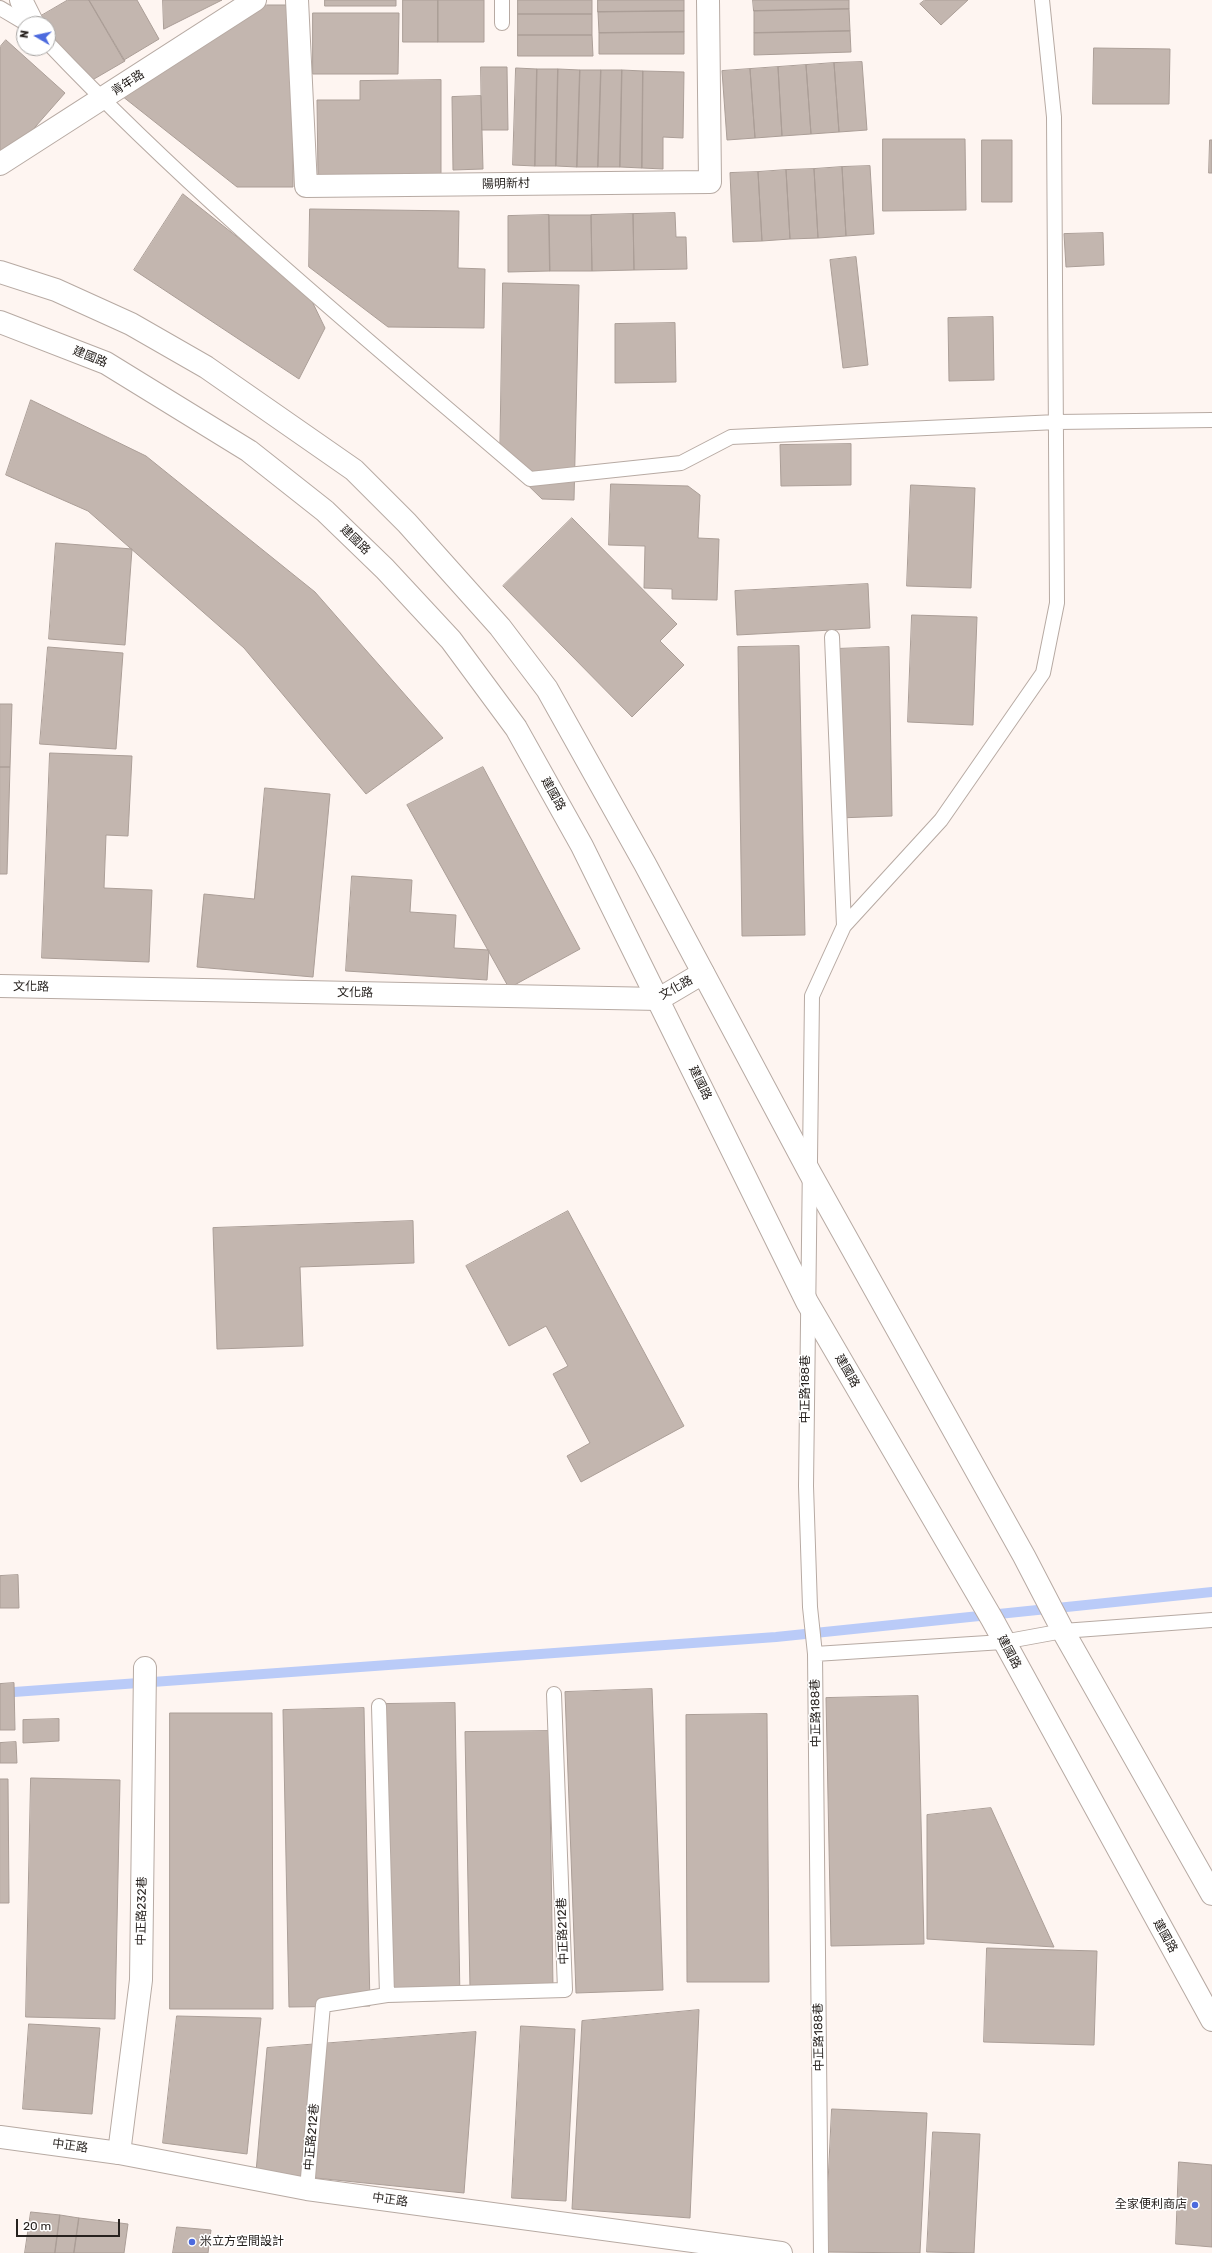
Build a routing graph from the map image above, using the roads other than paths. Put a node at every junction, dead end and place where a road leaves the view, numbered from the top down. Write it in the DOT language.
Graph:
graph roads {
  1 [pos="21,0"];
  2 [pos="255,0"];
  3 [pos="297,0"];
  4 [pos="502,0"];
  5 [pos="708,0"];
  6 [pos="1042,0"];
  7 [pos="0,8"];
  8 [pos="29,16"];
  9 [pos="16,17"];
  10 [pos="502,23"];
  11 [pos="56,50"];
  12 [pos="102,99"];
  13 [pos="0,164"];
  14 [pos="0,272"];
  15 [pos="0,322"];
  16 [pos="1212,420"];
  17 [pos="1057,422"];
  18 [pos="832,637"];
  19 [pos="844,926"];
  20 [pos="703,973"];
  21 [pos="0,986"];
  22 [pos="659,999"];
  23 [pos="810,1173"];
  24 [pos="807,1302"];
  25 [pos="1212,1620"];
  26 [pos="1061,1627"];
  27 [pos="1003,1642"];
  28 [pos="815,1654"];
  29 [pos="145,1668"];
  30 [pos="554,1694"];
  31 [pos="379,1706"];
  32 [pos="1212,1894"];
  33 [pos="387,1995"];
  34 [pos="1212,2020"];
  35 [pos="0,2137"];
  36 [pos="119,2152"];
  37 [pos="307,2189"];
  38 [pos="781,2253"];
  39 [pos="821,2253"];
  1 -- 8 [label="street"];
  2 -- 12 [label="street, 青年路"];
  3 -- 5 [label="street, 陽明新村"];
  4 -- 10 [label="lane"];
  6 -- 17 [label="lane"];
  7 -- 9 [label="lane"];
  11 -- 12 [label="lane"];
  12 -- 13 [label="street, 青年路"];
  12 -- 17 [label="lane"];
  14 -- 20 [label="street"];
  15 -- 22 [label="street, 建國路"];
  16 -- 17 [label="lane"];
  17 -- 19 [label="lane"];
  18 -- 19 [label="lane"];
  19 -- 23 [label="lane, 中正路188巷"];
  20 -- 22 [label="street, 文化路"];
  20 -- 23 [label="street"];
  21 -- 22 [label="street, 文化路"];
  22 -- 24 [label="street, 建國路"];
  23 -- 24 [label="lane, 中正路188巷"];
  23 -- 26 [label="street"];
  24 -- 27 [label="street, 建國路"];
  24 -- 28 [label="lane, 中正路188巷"];
  25 -- 26 [label="lane"];
  26 -- 27 [label="lane"];
  26 -- 32 [label="street"];
  27 -- 28 [label="lane"];
  27 -- 34 [label="street, 建國路"];
  28 -- 39 [label="lane, 中正路188巷"];
  29 -- 36 [label="street, 中正路232巷"];
  30 -- 33 [label="lane, 中正路212巷"];
  31 -- 33 [label="lane"];
  33 -- 37 [label="lane, 中正路212巷"];
  35 -- 36 [label="street, 中正路"];
  36 -- 37 [label="street, 中正路"];
  37 -- 38 [label="street, 中正路"];
}
